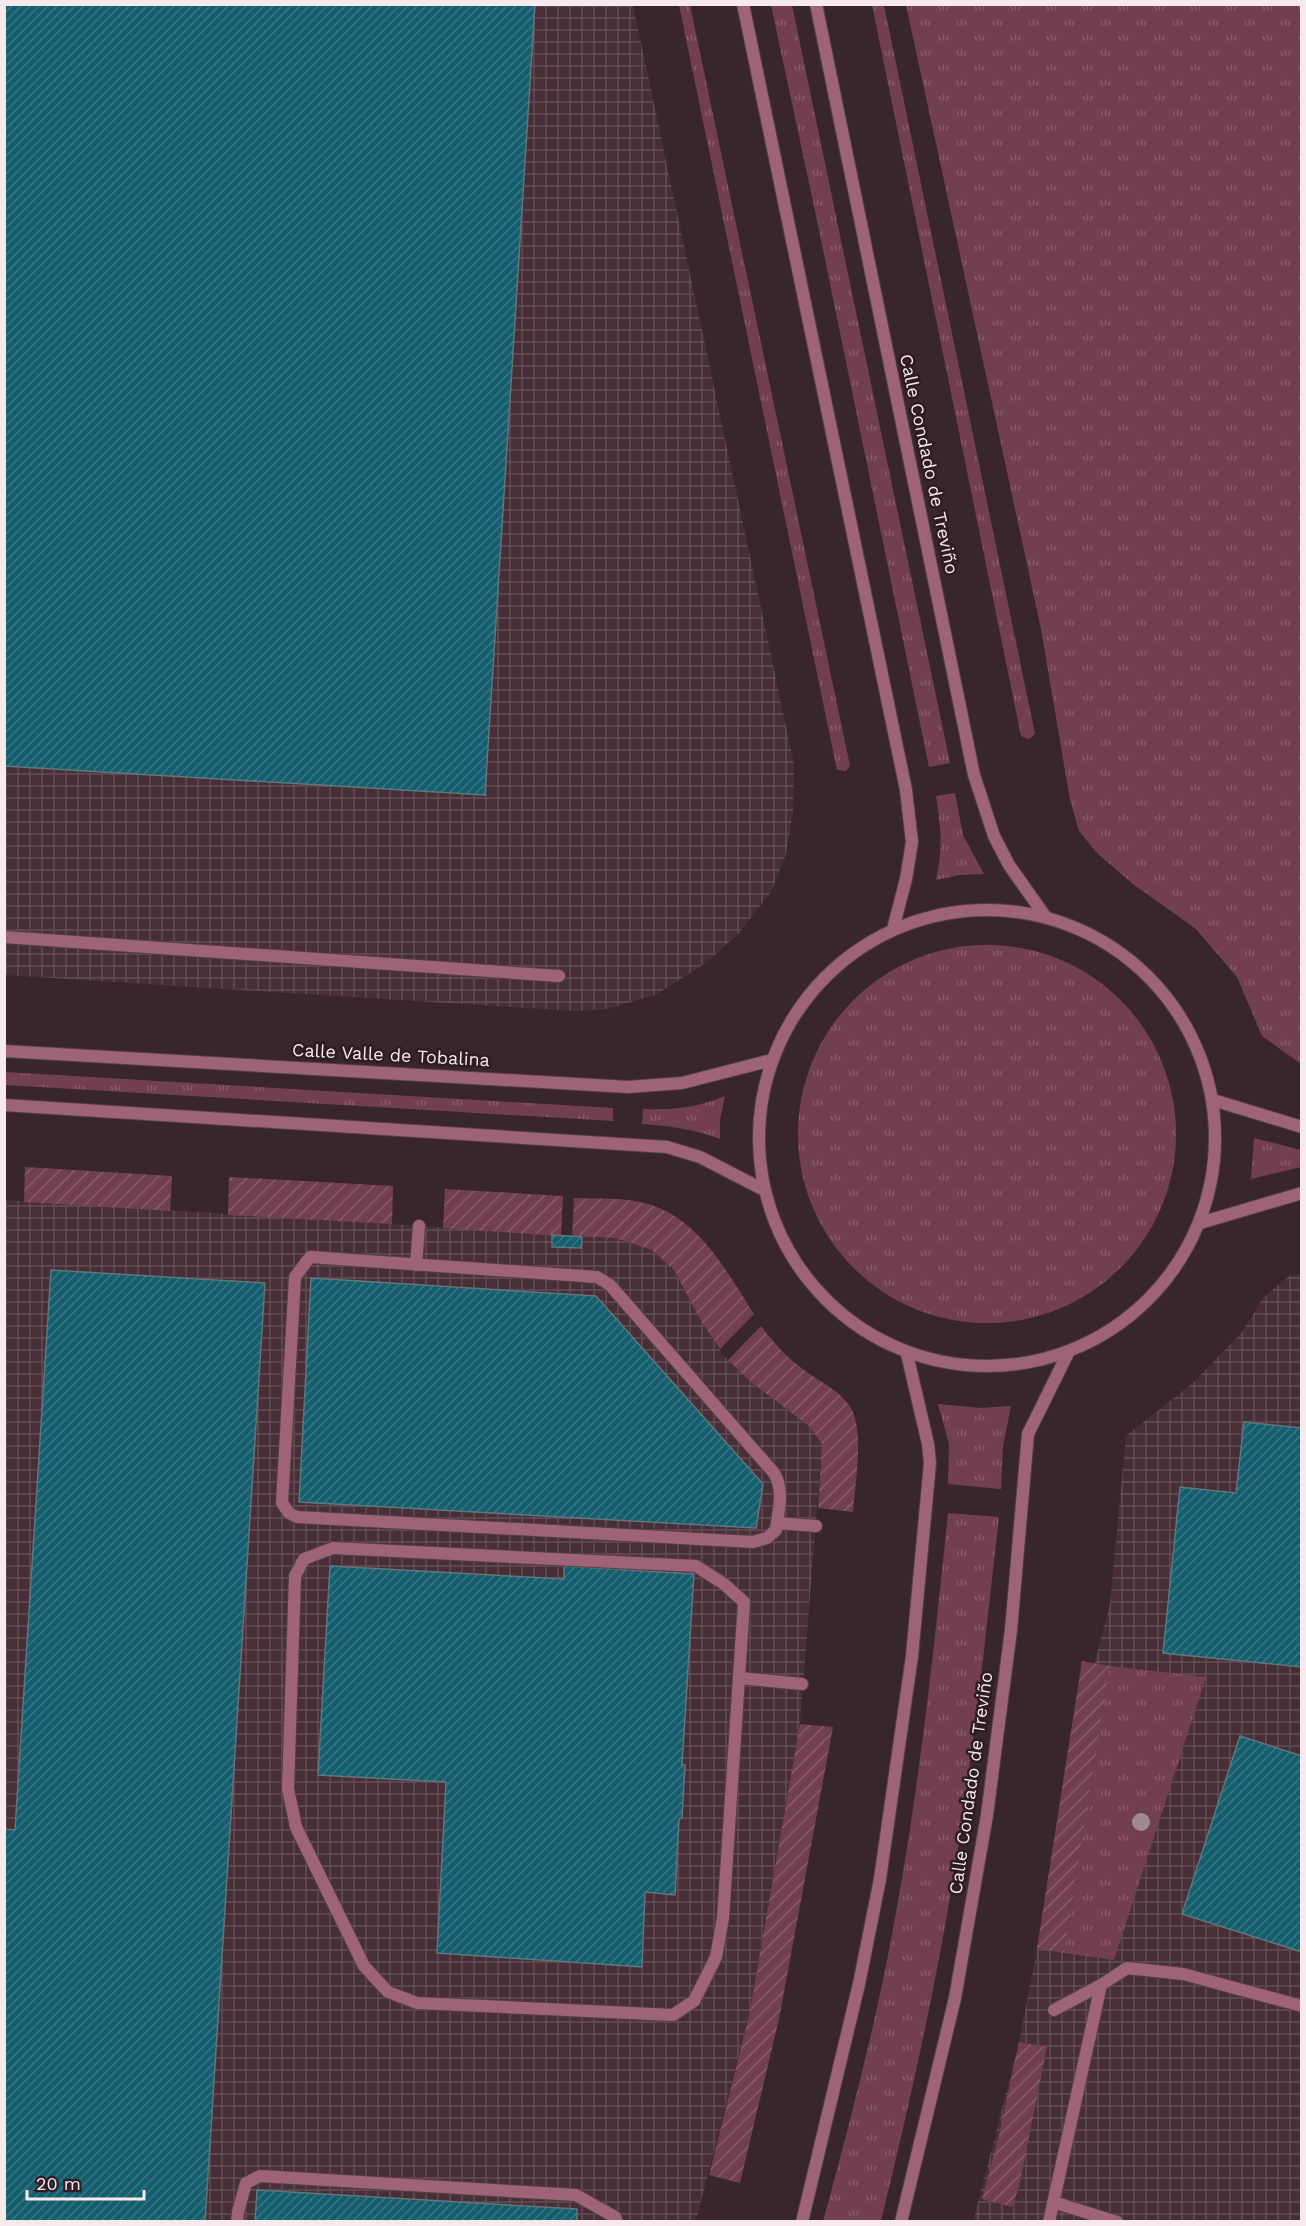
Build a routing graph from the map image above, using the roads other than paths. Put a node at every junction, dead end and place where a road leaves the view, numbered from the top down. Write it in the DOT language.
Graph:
graph roads {
  1 [pos="743,4"];
  2 [pos="816,4"];
  3 [pos="1046,916"];
  4 [pos="893,929"];
  5 [pos="4,937"];
  6 [pos="559,976"];
  7 [pos="4,1051"];
  8 [pos="772,1060"];
  9 [pos="1213,1100"];
  10 [pos="4,1105"];
  11 [pos="1302,1127"];
  12 [pos="764,1190"];
  13 [pos="1302,1193"];
  14 [pos="1200,1223"];
  15 [pos="419,1226"];
  16 [pos="416,1265"];
  17 [pos="1068,1353"];
  18 [pos="907,1354"];
  19 [pos="777,1524"];
  20 [pos="816,1526"];
  21 [pos="740,1678"];
  22 [pos="802,1684"];
  23 [pos="1101,1985"];
  24 [pos="1302,2006"];
  25 [pos="1054,2010"];
  26 [pos="1053,2202"];
  27 [pos="237,2222"];
  28 [pos="617,2222"];
  29 [pos="802,2222"];
  30 [pos="901,2222"];
  31 [pos="1049,2222"];
  32 [pos="1117,2222"];
  1 -- 4 [label="street"];
  2 -- 3 [label="street, Calle Condado de Treviño"];
  3 -- 4 [label="street"];
  3 -- 9 [label="street"];
  4 -- 8 [label="street"];
  5 -- 6 [label="street"];
  7 -- 8 [label="street, Calle Valle de Tobalina"];
  8 -- 12 [label="street"];
  9 -- 11 [label="street"];
  9 -- 14 [label="street"];
  10 -- 12 [label="street"];
  12 -- 18 [label="street"];
  13 -- 14 [label="street"];
  14 -- 17 [label="street"];
  15 -- 16 [label="street"];
  16 -- 19 [label="street"];
  16 -- 19 [label="street"];
  17 -- 18 [label="street"];
  17 -- 30 [label="street, Calle Condado de Treviño"];
  18 -- 29 [label="street"];
  19 -- 20 [label="street"];
  21 -- 21 [label="street"];
  21 -- 22 [label="street"];
  23 -- 24 [label="street"];
  23 -- 25 [label="street"];
  23 -- 26 [label="street"];
  26 -- 31 [label="street"];
  26 -- 32 [label="street"];
  27 -- 28 [label="street"];
}
